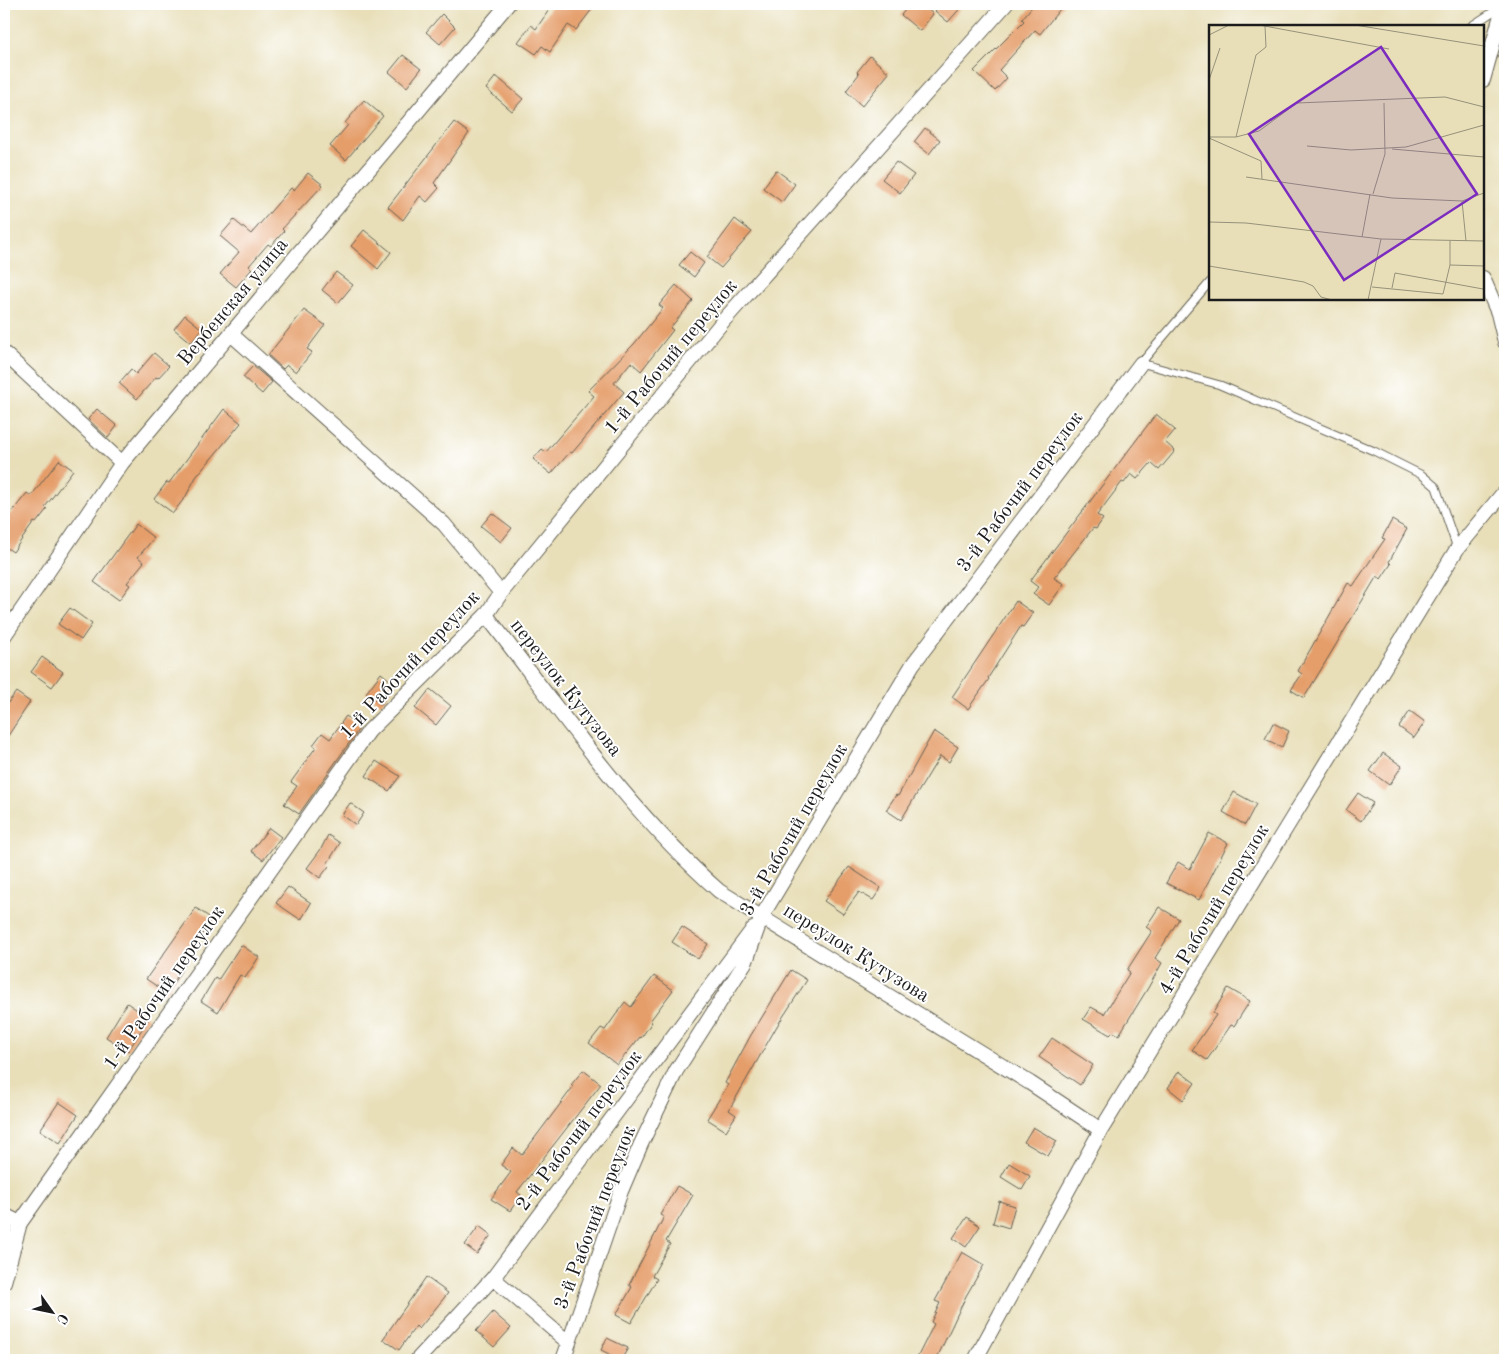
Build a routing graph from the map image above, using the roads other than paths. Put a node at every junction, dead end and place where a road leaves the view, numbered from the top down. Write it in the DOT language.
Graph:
graph roads {
  1 [pos="508,4"];
  2 [pos="1006,4"];
  3 [pos="1504,4"];
  4 [pos="1472,25"];
  5 [pos="1484,76"];
  6 [pos="1484,280"];
  7 [pos="1209,283"];
  8 [pos="231,334"];
  9 [pos="1505,342"];
  10 [pos="4,353"];
  11 [pos="1141,363"];
  12 [pos="122,463"];
  13 [pos="1505,491"];
  14 [pos="1457,548"];
  15 [pos="501,593"];
  16 [pos="486,615"];
  17 [pos="4,636"];
  18 [pos="762,916"];
  19 [pos="1101,1130"];
  20 [pos="4,1215"];
  21 [pos="20,1224"];
  22 [pos="493,1278"];
  23 [pos="4,1282"];
  24 [pos="568,1343"];
  25 [pos="417,1360"];
  26 [pos="563,1360"];
  27 [pos="975,1360"];
  1 -- 8 [label="street, Вербенская улица"];
  2 -- 15 [label="street, 1-й Рабочий переулок"];
  3 -- 4 [label="lane"];
  3 -- 5 [label="street"];
  6 -- 9 [label="street"];
  7 -- 11 [label="lane"];
  8 -- 12 [label="street, Вербенская улица"];
  8 -- 15 [label="street"];
  10 -- 12 [label="street"];
  11 -- 14 [label="lane"];
  11 -- 18 [label="street, 3-й Рабочий переулок"];
  12 -- 17 [label="street, Вербенская улица"];
  13 -- 14 [label="street, 4-й Рабочий переулок"];
  14 -- 19 [label="street, 4-й Рабочий переулок"];
  15 -- 16 [label="street, 1-й Рабочий переулок"];
  16 -- 18 [label="street, переулок Кутузова"];
  16 -- 21 [label="street, 1-й Рабочий переулок"];
  18 -- 19 [label="street, переулок Кутузова"];
  18 -- 22 [label="street, 2-й Рабочий переулок"];
  18 -- 24 [label="street, 3-й Рабочий переулок"];
  19 -- 27 [label="street, 4-й Рабочий переулок"];
  20 -- 21 [label="street"];
  21 -- 23 [label="street, 1-й Рабочий переулок"];
  22 -- 24 [label="street"];
  22 -- 25 [label="street, 2-й Рабочий переулок"];
  24 -- 26 [label="street, 3-й Рабочий переулок"];
}
